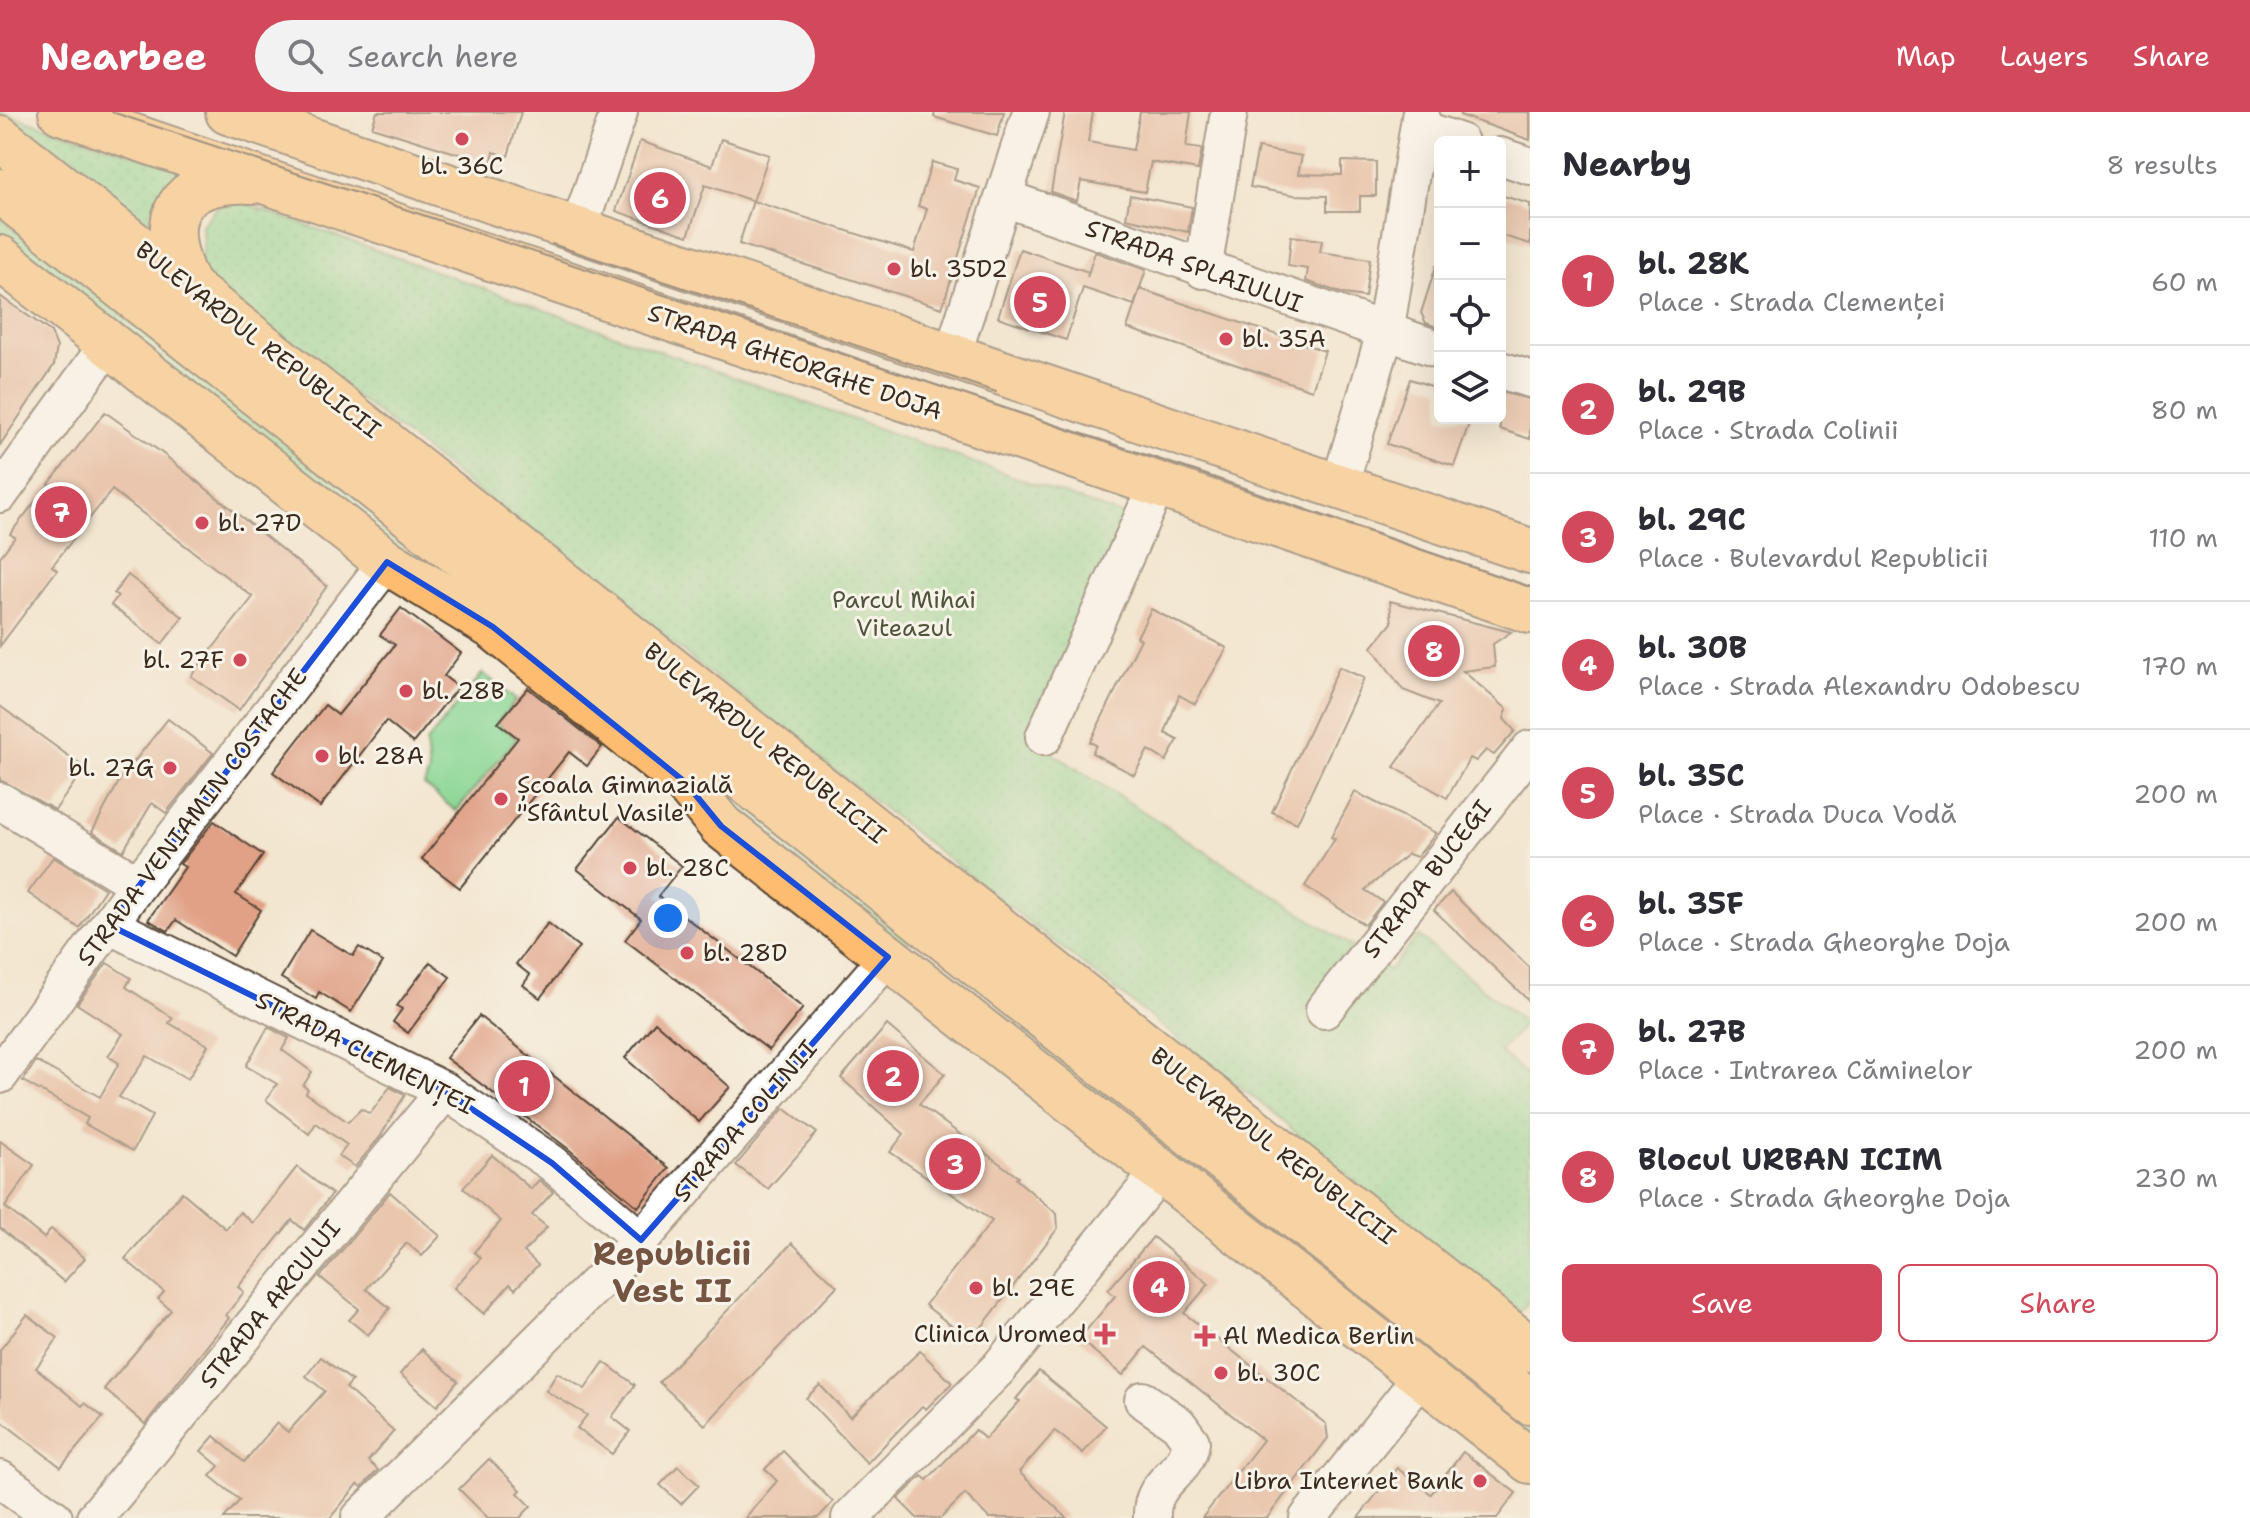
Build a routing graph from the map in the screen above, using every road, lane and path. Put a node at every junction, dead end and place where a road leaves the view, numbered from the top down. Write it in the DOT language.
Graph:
graph roads {
  1 [pos="61,112"];
  2 [pos="619,112"];
  3 [pos="1031,112"];
  4 [pos="1229,112"];
  5 [pos="240,114"];
  6 [pos="1420,120"];
  7 [pos="1449,136"];
  8 [pos="0,138"];
  9 [pos="1506,158"];
  10 [pos="1530,166"];
  11 [pos="261,181"];
  12 [pos="0,191"];
  13 [pos="1004,198"];
  14 [pos="579,228"];
  15 [pos="0,258"];
  16 [pos="1203,270"];
  17 [pos="187,284"];
  18 [pos="1385,333"];
  19 [pos="109,343"];
  20 [pos="1434,348"];
  21 [pos="952,356"];
  22 [pos="1506,372"];
  23 [pos="1530,379"];
  24 [pos="1157,485"];
  25 [pos="1339,487"];
  26 [pos="0,494"];
  27 [pos="1530,551"];
  28 [pos="387,562"];
  29 [pos="1530,611"];
  30 [pos="1044,737"];
  31 [pos="1530,749"];
  32 [pos="0,801"];
  33 [pos="138,884"];
  34 [pos="109,925"];
  35 [pos="888,957"];
  36 [pos="1324,1010"];
  37 [pos="0,1075"];
  38 [pos="445,1091"];
  39 [pos="1159,1173"];
  40 [pos="641,1240"];
  41 [pos="1530,1349"];
  42 [pos="1422,1376"];
  43 [pos="1143,1400"];
  44 [pos="1530,1402"];
  45 [pos="1530,1461"];
  46 [pos="0,1479"];
  47 [pos="54,1518"];
  48 [pos="95,1518"];
  49 [pos="360,1518"];
  50 [pos="850,1518"];
  51 [pos="1152,1518"];
  52 [pos="1308,1518"];
  1 -- 11 [label="main road, STRADA GHEORGHE DOJA"];
  2 -- 14 [label="street"];
  3 -- 13 [label="street"];
  4 -- 16 [label="street"];
  5 -- 14 [label="main road"];
  6 -- 7 [label="street"];
  6 -- 18 [label="street"];
  8 -- 17 [label="main road, BULEVARDUL REPUBLICII"];
  9 -- 10 [label="street"];
  11 -- 17 [label="main road"];
  11 -- 24 [label="main road, STRADA GHEORGHE DOJA"];
  12 -- 44 [label="main road, BULEVARDUL REPUBLICII"];
  13 -- 16 [label="street, STRADA SPLAIULUI"];
  13 -- 21 [label="street"];
  14 -- 21 [label="main road"];
  15 -- 19 [label="main road"];
  16 -- 18 [label="street, STRADA SPLAIULUI"];
  17 -- 41 [label="main road, BULEVARDUL REPUBLICII"];
  18 -- 20 [label="street, STRADA SPLAIULUI"];
  18 -- 25 [label="street"];
  19 -- 26 [label="street"];
  19 -- 28 [label="main road"];
  21 -- 25 [label="main road"];
  22 -- 23 [label="street"];
  24 -- 29 [label="main road, STRADA GHEORGHE DOJA"];
  24 -- 30 [label="street"];
  25 -- 27 [label="main road"];
  28 -- 33 [label="street, STRADA VENIAMIN COSTACHE"];
  28 -- 35 [label="main road"];
  31 -- 36 [label="street, STRADA BUCEGI"];
  32 -- 33 [label="street"];
  33 -- 34 [label="street, STRADA VENIAMIN COSTACHE"];
  34 -- 37 [label="street, STRADA VENIAMIN COSTACHE"];
  34 -- 38 [label="street, STRADA CLEMENȚEI"];
  35 -- 39 [label="main road"];
  35 -- 40 [label="street, STRADA COLINII"];
  38 -- 40 [label="street, STRADA CLEMENȚEI"];
  38 -- 48 [label="street, STRADA ARCULUI"];
  39 -- 42 [label="main road"];
  39 -- 50 [label="street"];
  40 -- 49 [label="street, STRADA COLINII"];
  42 -- 45 [label="main road"];
  42 -- 52 [label="street"];
  43 -- 51 [label="street"];
  46 -- 47 [label="street"];
}
